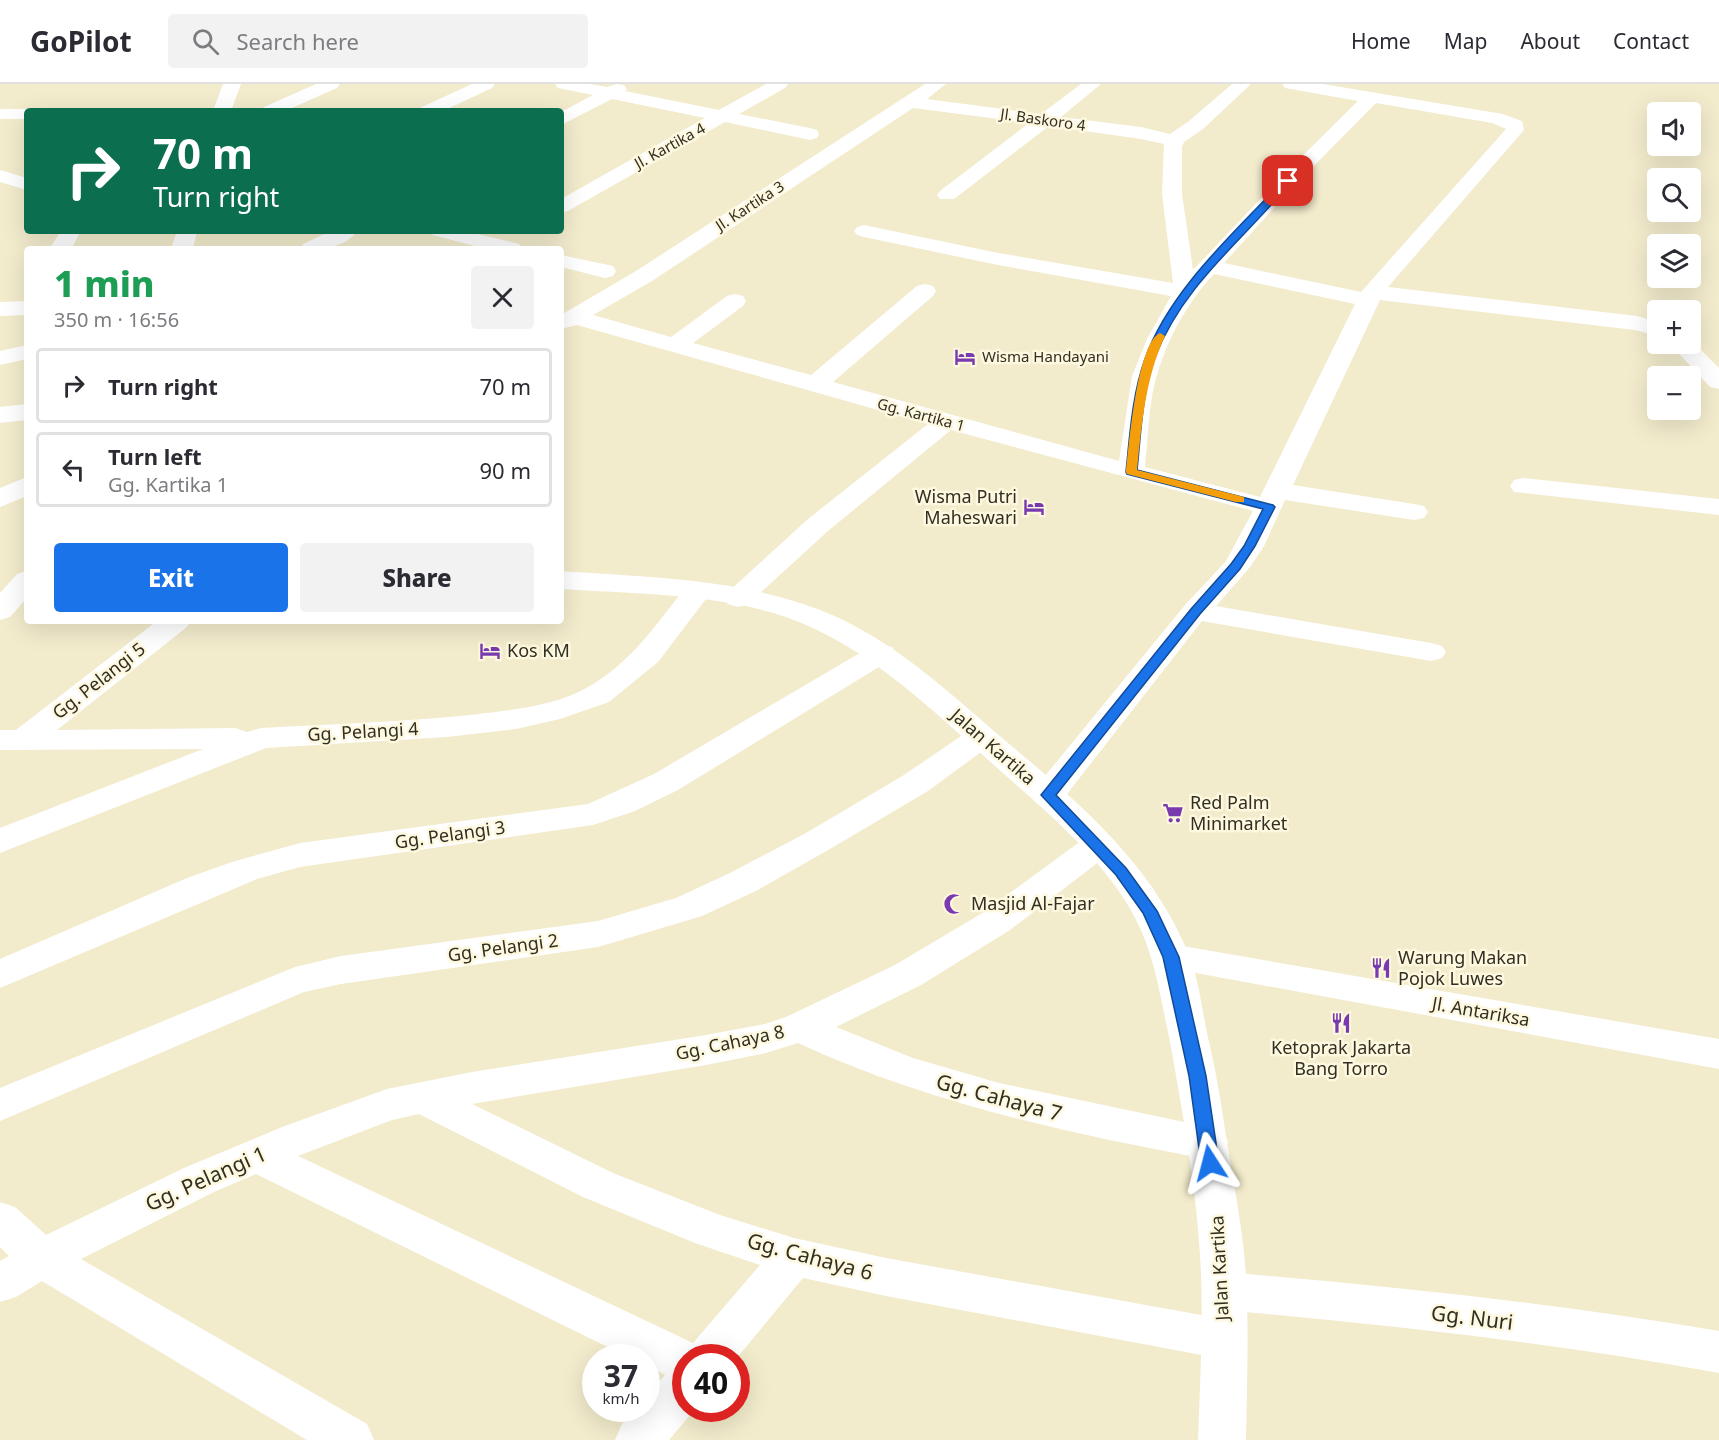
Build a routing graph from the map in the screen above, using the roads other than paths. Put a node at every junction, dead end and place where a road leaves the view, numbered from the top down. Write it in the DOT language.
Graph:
graph roads {
  1 [pos="232,84"];
  2 [pos="331,84"];
  3 [pos="486,84"];
  4 [pos="564,84"];
  5 [pos="628,84"];
  6 [pos="779,84"];
  7 [pos="937,84"];
  8 [pos="1092,84"];
  9 [pos="1242,84"];
  10 [pos="1291,84"];
  11 [pos="610,94"];
  12 [pos="1372,97"];
  13 [pos="910,102"];
  14 [pos="223,108"];
  15 [pos="277,108"];
  16 [pos="434,108"];
  17 [pos="0,114"];
  18 [pos="24,114"];
  19 [pos="564,117"];
  20 [pos="723,117"];
  21 [pos="1046,120"];
  22 [pos="810,134"];
  23 [pos="1175,141"];
  24 [pos="0,176"];
  25 [pos="24,183"];
  26 [pos="947,195"];
  27 [pos="564,205"];
  28 [pos="864,231"];
  29 [pos="341,234"];
  30 [pos="450,234"];
  31 [pos="514,234"];
  32 [pos="317,246"];
  33 [pos="489,246"];
  34 [pos="499,246"];
  35 [pos="564,262"];
  36 [pos="1208,266"];
  37 [pos="605,271"];
  38 [pos="925,291"];
  39 [pos="1185,292"];
  40 [pos="1370,296"];
  41 [pos="735,301"];
  42 [pos="24,306"];
  43 [pos="0,309"];
  44 [pos="568,320"];
  45 [pos="1647,326"];
  46 [pos="674,346"];
  47 [pos="24,353"];
  48 [pos="1692,354"];
  49 [pos="0,358"];
  50 [pos="1719,382"];
  51 [pos="814,385"];
  52 [pos="24,412"];
  53 [pos="0,415"];
  54 [pos="946,422"];
  55 [pos="1131,472"];
  56 [pos="1523,486"];
  57 [pos="24,487"];
  58 [pos="0,499"];
  59 [pos="1273,499"];
  60 [pos="1719,507"];
  61 [pos="1414,512"];
  62 [pos="564,580"];
  63 [pos="24,583"];
  64 [pos="696,592"];
  65 [pos="738,598"];
  66 [pos="0,610"];
  67 [pos="1195,611"];
  68 [pos="172,624"];
  69 [pos="1431,652"];
  70 [pos="880,653"];
  71 [pos="981,737"];
  72 [pos="261,738"];
  73 [pos="12,740"];
  74 [pos="1048,795"];
  75 [pos="0,841"];
  76 [pos="1097,846"];
  77 [pos="1171,957"];
  78 [pos="0,974"];
  79 [pos="800,1027"];
  80 [pos="1719,1054"];
  81 [pos="421,1097"];
  82 [pos="0,1105"];
  83 [pos="1207,1142"];
  84 [pos="257,1156"];
  85 [pos="0,1220"];
  86 [pos="794,1257"];
  87 [pos="41,1258"];
  88 [pos="0,1283"];
  89 [pos="1224,1291"];
  90 [pos="1223,1339"];
  91 [pos="721,1344"];
  92 [pos="1719,1352"];
  93 [pos="672,1355"];
  94 [pos="672,1401"];
  95 [pos="350,1440"];
  96 [pos="639,1440"];
  97 [pos="1222,1440"];
  1 -- 14 [label="street"];
  2 -- 15 [label="street"];
  3 -- 16 [label="street"];
  4 -- 11 [label="street"];
  5 -- 11 [label="street"];
  6 -- 20 [label="street, Jl. Kartika 4"];
  7 -- 13 [label="street, Jl. Kartika 3"];
  8 -- 21 [label="street"];
  9 -- 23 [label="street"];
  10 -- 12 [label="street"];
  11 -- 19 [label="street"];
  11 -- 20 [label="street"];
  12 -- 36 [label="street"];
  12 -- 40 [label="street"];
  13 -- 21 [label="street, Jl. Baskoro 4"];
  13 -- 44 [label="street, Jl. Kartika 3"];
  17 -- 18 [label="street"];
  20 -- 22 [label="street"];
  20 -- 27 [label="street, Jl. Kartika 4"];
  21 -- 23 [label="street, Jl. Baskoro 4"];
  21 -- 26 [label="street"];
  23 -- 39 [label="street"];
  24 -- 25 [label="street"];
  28 -- 39 [label="street"];
  29 -- 32 [label="street"];
  30 -- 33 [label="street"];
  31 -- 34 [label="street"];
  35 -- 37 [label="street"];
  36 -- 39 [label="street"];
  36 -- 40 [label="street"];
  38 -- 51 [label="street"];
  39 -- 55 [label="street"];
  40 -- 45 [label="street"];
  40 -- 59 [label="street"];
  41 -- 46 [label="street"];
  42 -- 43 [label="street"];
  44 -- 46 [label="street, Gg. Kartika 1"];
  46 -- 51 [label="street, Gg. Kartika 1"];
  47 -- 49 [label="street"];
  48 -- 50 [label="street"];
  51 -- 54 [label="street, Gg. Kartika 1"];
  52 -- 53 [label="street"];
  54 -- 55 [label="street, Gg. Kartika 1"];
  54 -- 65 [label="street"];
  55 -- 59 [label="street, Gg. Kartika 1"];
  56 -- 60 [label="street"];
  57 -- 58 [label="street"];
  59 -- 61 [label="street, Gg. Kartika 1"];
  59 -- 67 [label="street"];
  62 -- 64 [label="street, Jalan Kartika"];
  63 -- 66 [label="street"];
  64 -- 65 [label="street, Jalan Kartika"];
  64 -- 72 [label="street, Gg. Pelangi 4"];
  65 -- 70 [label="street, Jalan Kartika"];
  67 -- 69 [label="street"];
  67 -- 74 [label="street"];
  68 -- 73 [label="street, Gg. Pelangi 5"];
  70 -- 71 [label="street, Jalan Kartika"];
  70 -- 78 [label="street, Gg. Pelangi 3"];
  71 -- 74 [label="street, Jalan Kartika"];
  71 -- 82 [label="street, Gg. Pelangi 2"];
  72 -- 73 [label="street"];
  72 -- 75 [label="street, Gg. Pelangi 4"];
  74 -- 76 [label="street, Jalan Kartika"];
  76 -- 77 [label="street, Jalan Kartika"];
  76 -- 79 [label="street, Gg. Cahaya 8"];
  77 -- 80 [label="street, Jl. Antariksa"];
  77 -- 83 [label="street, Jalan Kartika"];
  79 -- 81 [label="street, Gg. Cahaya 8"];
  79 -- 83 [label="street, Gg. Cahaya 7"];
  81 -- 84 [label="street, Gg. Pelangi 1"];
  81 -- 86 [label="street, Gg. Cahaya 6"];
  83 -- 89 [label="street, Jalan Kartika"];
  84 -- 87 [label="street, Gg. Pelangi 1"];
  84 -- 93 [label="street"];
  85 -- 87 [label="street"];
  86 -- 90 [label="street, Gg. Cahaya 6"];
  86 -- 91 [label="street"];
  87 -- 88 [label="street, Gg. Pelangi 1"];
  87 -- 95 [label="street"];
  89 -- 90 [label="street, Jalan Kartika"];
  89 -- 92 [label="street, Gg. Nuri"];
  90 -- 97 [label="street, Jalan Kartika"];
  94 -- 96 [label="street"];
}
